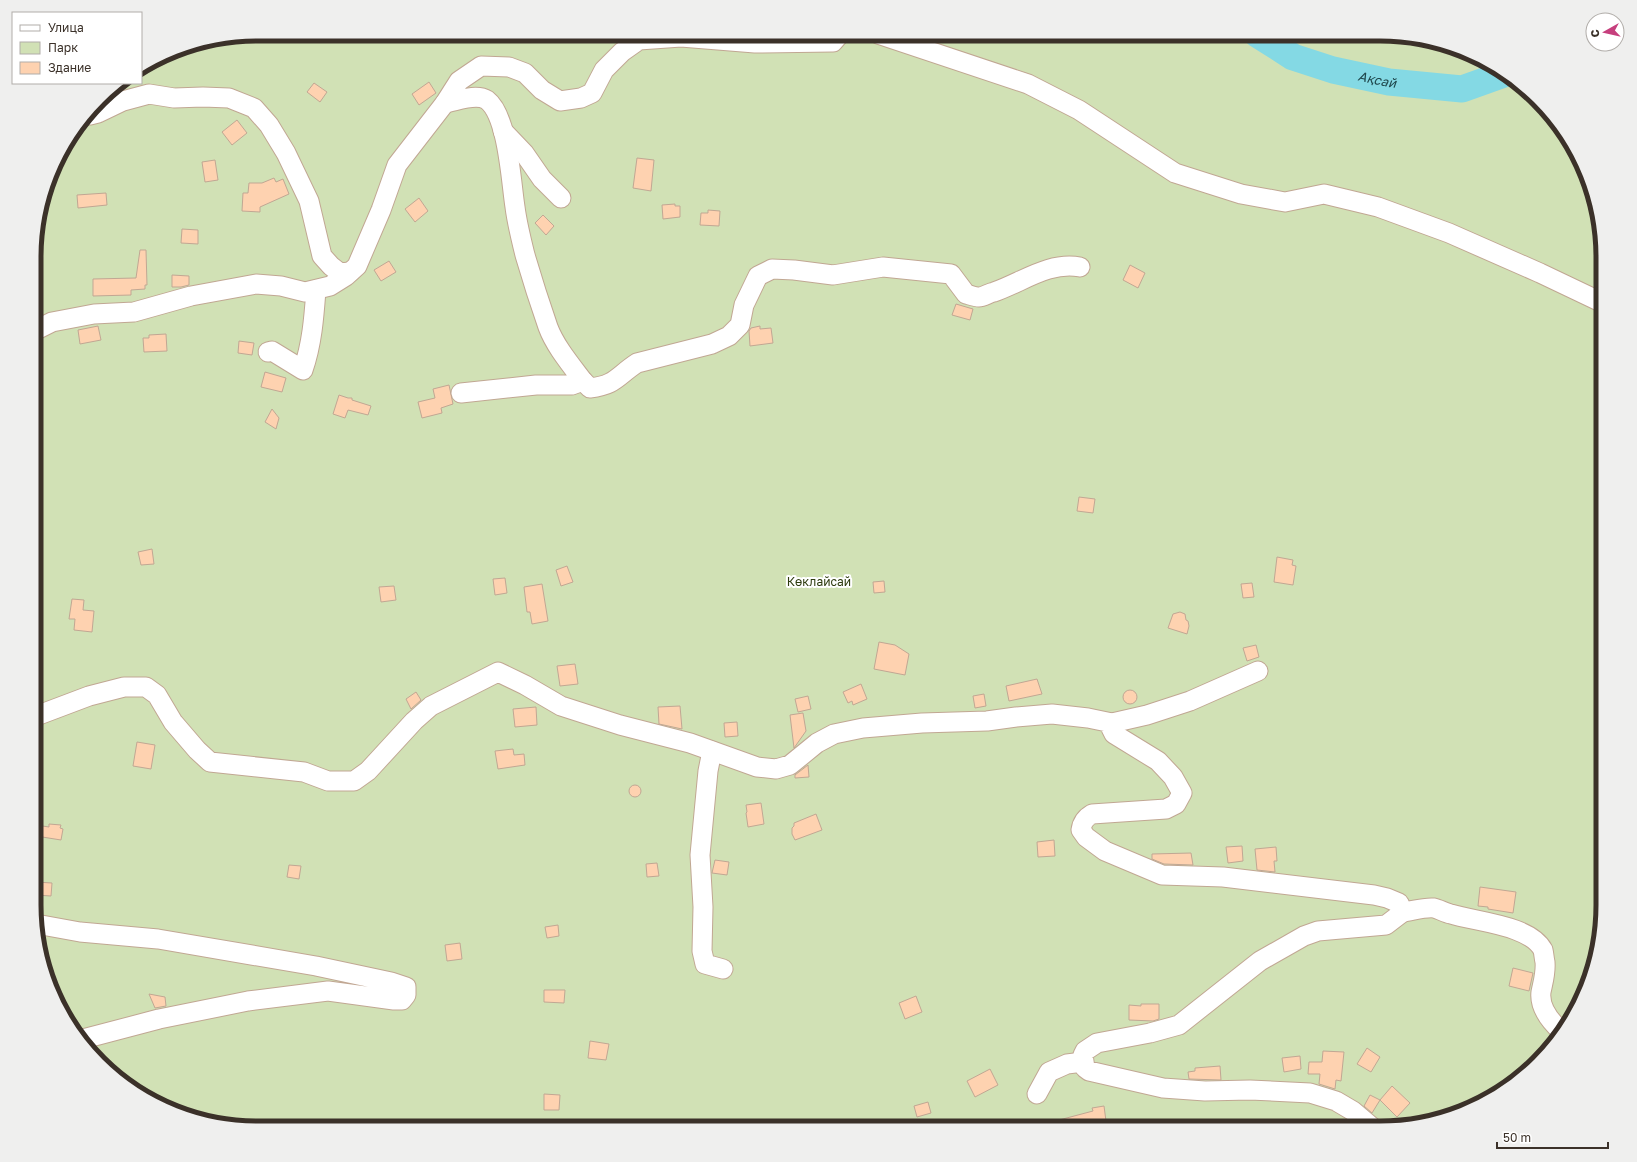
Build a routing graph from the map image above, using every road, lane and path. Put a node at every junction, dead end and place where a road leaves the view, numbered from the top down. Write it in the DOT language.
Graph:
graph roads {
  1 [pos="638,41"];
  2 [pos="730,41"];
  3 [pos="834,41"];
  4 [pos="899,41"];
  5 [pos="445,103"];
  6 [pos="96,114"];
  7 [pos="503,131"];
  8 [pos="561,198"];
  9 [pos="1080,267"];
  10 [pos="350,272"];
  11 [pos="316,290"];
  12 [pos="1596,300"];
  13 [pos="41,328"];
  14 [pos="268,352"];
  15 [pos="583,381"];
  16 [pos="461,393"];
  17 [pos="1258,671"];
  18 [pos="41,714"];
  19 [pos="1112,723"];
  20 [pos="712,751"];
  21 [pos="1403,912"];
  22 [pos="42,925"];
  23 [pos="723,969"];
  24 [pos="1558,1028"];
  25 [pos="87,1038"];
  26 [pos="1083,1062"];
  27 [pos="1037,1094"];
  28 [pos="1365,1121"];
  1 -- 5 [label="street"];
  2 -- 3 [label="street"];
  4 -- 12 [label="street"];
  5 -- 7 [label="street"];
  5 -- 10 [label="street"];
  6 -- 10 [label="street"];
  7 -- 8 [label="street"];
  7 -- 15 [label="street"];
  9 -- 15 [label="street"];
  10 -- 11 [label="street"];
  11 -- 13 [label="street"];
  11 -- 14 [label="street"];
  15 -- 16 [label="street"];
  17 -- 19 [label="street"];
  18 -- 20 [label="street"];
  19 -- 20 [label="street"];
  19 -- 21 [label="street"];
  20 -- 23 [label="street"];
  21 -- 24 [label="street"];
  21 -- 26 [label="street"];
  22 -- 25 [label="street"];
  26 -- 27 [label="street"];
  26 -- 28 [label="street"];
}
